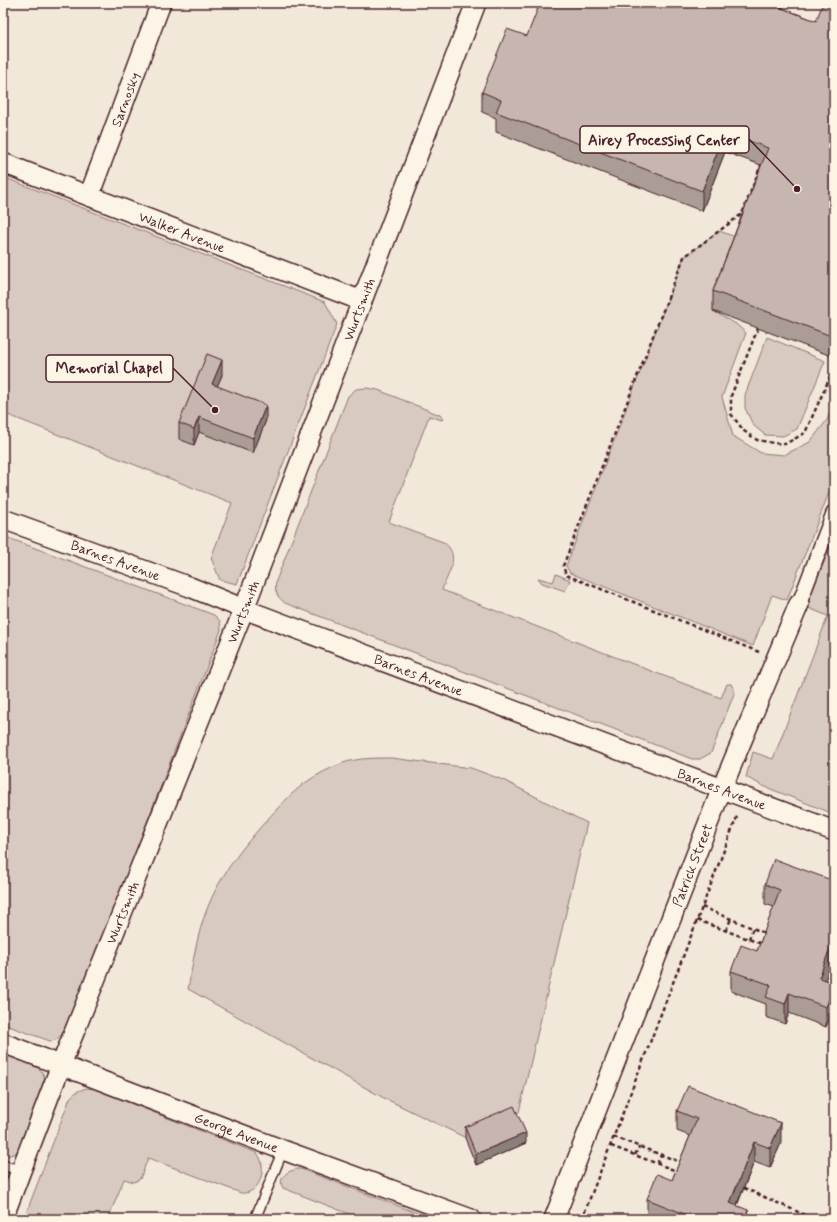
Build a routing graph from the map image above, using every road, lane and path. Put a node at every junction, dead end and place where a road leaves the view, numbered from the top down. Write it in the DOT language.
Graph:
graph roads {
  1 [pos="161,3"];
  2 [pos="476,3"];
  3 [pos="3,163"];
  4 [pos="761,165"];
  5 [pos="89,196"];
  6 [pos="362,301"];
  7 [pos="758,328"];
  8 [pos="834,368"];
  9 [pos="834,512"];
  10 [pos="3,519"];
  11 [pos="799,604"];
  12 [pos="244,609"];
  13 [pos="776,659"];
  14 [pos="722,788"];
  15 [pos="738,814"];
  16 [pos="834,831"];
  17 [pos="702,907"];
  18 [pos="730,919"];
  19 [pos="697,920"];
  20 [pos="753,928"];
  21 [pos="726,930"];
  22 [pos="749,939"];
  23 [pos="3,1043"];
  24 [pos="61,1064"];
  25 [pos="614,1137"];
  26 [pos="610,1146"];
  27 [pos="639,1147"];
  28 [pos="283,1150"];
  29 [pos="635,1155"];
  30 [pos="661,1155"];
  31 [pos="682,1163"];
  32 [pos="657,1164"];
  33 [pos="3,1165"];
  34 [pos="686,1165"];
  35 [pos="21,1171"];
  36 [pos="678,1172"];
  37 [pos="683,1174"];
  38 [pos="744,1188"];
  39 [pos="3,1218"];
  40 [pos="255,1219"];
  41 [pos="471,1219"];
  42 [pos="554,1219"];
  43 [pos="582,1219"];
  44 [pos="814,1219"];
  1 -- 5 [label="street, Sarnosky"];
  2 -- 6 [label="street, Wurtsmith"];
  3 -- 5 [label="street, Walker Avenue"];
  4 -- 13 [label="path"];
  5 -- 6 [label="street, Walker Avenue"];
  6 -- 12 [label="street, Wurtsmith"];
  7 -- 8 [label="path"];
  9 -- 11 [label="street, Patrick Street"];
  10 -- 12 [label="street, Barnes Avenue"];
  11 -- 13 [label="street, Patrick Street"];
  12 -- 14 [label="street, Barnes Avenue"];
  12 -- 24 [label="street, Wurtsmith"];
  13 -- 14 [label="street, Patrick Street"];
  14 -- 16 [label="street, Barnes Avenue"];
  14 -- 42 [label="street, Patrick Street"];
  15 -- 17 [label="path"];
  17 -- 18 [label="path"];
  17 -- 19 [label="path"];
  18 -- 20 [label="path"];
  18 -- 21 [label="path"];
  19 -- 21 [label="path"];
  19 -- 25 [label="path"];
  20 -- 22 [label="path"];
  20 -- 22 [label="path"];
  21 -- 22 [label="path"];
  23 -- 24 [label="street, George Avenue"];
  24 -- 28 [label="street, George Avenue"];
  24 -- 35 [label="street, Wurtsmith"];
  25 -- 26 [label="path"];
  25 -- 27 [label="path"];
  26 -- 29 [label="path"];
  26 -- 43 [label="path"];
  27 -- 29 [label="path"];
  27 -- 30 [label="path"];
  28 -- 40 [label="lane"];
  28 -- 41 [label="street, George Avenue"];
  29 -- 32 [label="path"];
  30 -- 31 [label="path"];
  30 -- 32 [label="path"];
  31 -- 34 [label="path"];
  31 -- 36 [label="path"];
  32 -- 36 [label="path"];
  33 -- 35 [label="lane"];
  35 -- 39 [label="street, Wurtsmith"];
  36 -- 37 [label="path"];
  38 -- 44 [label="path"];
}
